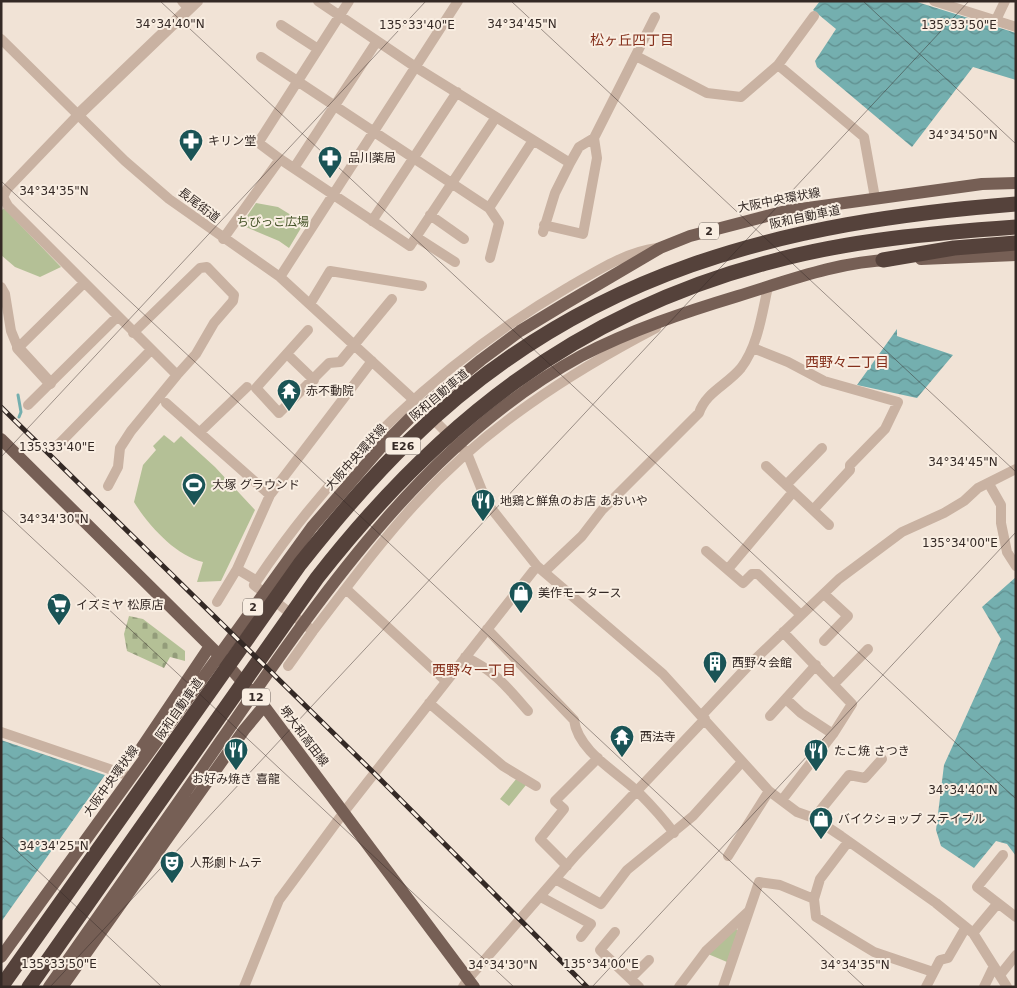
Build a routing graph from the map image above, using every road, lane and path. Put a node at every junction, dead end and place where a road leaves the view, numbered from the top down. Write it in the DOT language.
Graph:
graph roads {
  1 [pos="318,1"];
  2 [pos="349,1"];
  3 [pos="458,1"];
  4 [pos="934,1"];
  5 [pos="1006,1"];
  6 [pos="189,4"];
  7 [pos="340,15"];
  8 [pos="814,16"];
  9 [pos="655,17"];
  10 [pos="994,22"];
  11 [pos="281,25"];
  12 [pos="1016,27"];
  13 [pos="1,39"];
  14 [pos="377,41"];
  15 [pos="318,49"];
  16 [pos="260,56"];
  17 [pos="636,56"];
  18 [pos="778,65"];
  19 [pos="417,68"];
  20 [pos="298,81"];
  21 [pos="457,92"];
  22 [pos="336,106"];
  23 [pos="77,116"];
  24 [pos="496,117"];
  25 [pos="375,131"];
  26 [pos="594,138"];
  27 [pos="532,142"];
  28 [pos="413,157"];
  29 [pos="280,159"];
  30 [pos="570,163"];
  31 [pos="294,168"];
  32 [pos="452,182"];
  33 [pos="1016,182"];
  34 [pos="3,194"];
  35 [pos="331,195"];
  36 [pos="875,198"];
  37 [pos="1016,204"];
  38 [pos="489,208"];
  39 [pos="430,216"];
  40 [pos="372,221"];
  41 [pos="1016,227"];
  42 [pos="416,237"];
  43 [pos="223,238"];
  44 [pos="464,238"];
  45 [pos="1016,243"];
  46 [pos="660,248"];
  47 [pos="1016,255"];
  48 [pos="490,258"];
  49 [pos="883,260"];
  50 [pos="455,262"];
  51 [pos="280,277"];
  52 [pos="84,283"];
  53 [pos="422,286"];
  54 [pos="1,287"];
  55 [pos="768,287"];
  56 [pos="392,299"];
  57 [pos="310,304"];
  58 [pos="691,310"];
  59 [pos="117,317"];
  60 [pos="308,330"];
  61 [pos="133,333"];
  62 [pos="354,344"];
  63 [pos="18,348"];
  64 [pos="753,348"];
  65 [pos="151,350"];
  66 [pos="287,354"];
  67 [pos="372,361"];
  68 [pos="176,375"];
  69 [pos="314,380"];
  70 [pos="50,383"];
  71 [pos="247,387"];
  72 [pos="414,400"];
  73 [pos="166,403"];
  74 [pos="28,404"];
  75 [pos="200,432"];
  76 [pos="1,439"];
  77 [pos="58,445"];
  78 [pos="822,448"];
  79 [pos="467,453"];
  80 [pos="766,466"];
  81 [pos="1016,469"];
  82 [pos="989,484"];
  83 [pos="108,486"];
  84 [pos="790,488"];
  85 [pos="270,496"];
  86 [pos="812,510"];
  87 [pos="829,525"];
  88 [pos="706,551"];
  89 [pos="1016,566"];
  90 [pos="237,569"];
  91 [pos="540,569"];
  92 [pos="728,569"];
  93 [pos="256,581"];
  94 [pos="346,589"];
  95 [pos="824,594"];
  96 [pos="217,602"];
  97 [pos="801,615"];
  98 [pos="488,629"];
  99 [pos="313,632"];
  100 [pos="784,632"];
  101 [pos="824,641"];
  102 [pos="210,646"];
  103 [pos="868,649"];
  104 [pos="465,657"];
  105 [pos="816,665"];
  106 [pos="288,666"];
  107 [pos="446,681"];
  108 [pos="834,684"];
  109 [pos="786,699"];
  110 [pos="429,703"];
  111 [pos="264,706"];
  112 [pos="528,711"];
  113 [pos="770,716"];
  114 [pos="704,717"];
  115 [pos="1,732"];
  116 [pos="833,734"];
  117 [pos="598,758"];
  118 [pos="882,759"];
  119 [pos="742,762"];
  120 [pos="124,774"];
  121 [pos="536,786"];
  122 [pos="637,791"];
  123 [pos="769,791"];
  124 [pos="782,800"];
  125 [pos="344,812"];
  126 [pos="814,818"];
  127 [pos="674,833"];
  128 [pos="848,842"];
  129 [pos="1002,855"];
  130 [pos="728,856"];
  131 [pos="567,866"];
  132 [pos="556,880"];
  133 [pos="541,898"];
  134 [pos="814,899"];
  135 [pos="998,903"];
  136 [pos="749,912"];
  137 [pos="1016,917"];
  138 [pos="969,930"];
  139 [pos="615,932"];
  140 [pos="582,938"];
  141 [pos="1,946"];
  142 [pos="1016,955"];
  143 [pos="1,957"];
  144 [pos="649,960"];
  145 [pos="994,966"];
  146 [pos="933,972"];
  147 [pos="1000,975"];
  148 [pos="631,978"];
  149 [pos="468,984"];
  150 [pos="1,987"];
  151 [pos="29,987"];
  152 [pos="49,987"];
  153 [pos="62,987"];
  154 [pos="244,987"];
  155 [pos="639,987"];
  156 [pos="679,987"];
  157 [pos="724,987"];
  158 [pos="926,987"];
  159 [pos="984,987"];
  160 [pos="1007,987"];
  1 -- 7 [label="street"];
  2 -- 7 [label="street"];
  3 -- 19 [label="street"];
  4 -- 10 [label="street"];
  5 -- 10 [label="street"];
  6 -- 23 [label="street"];
  7 -- 14 [label="street"];
  7 -- 15 [label="street"];
  8 -- 18 [label="street"];
  9 -- 17 [label="street"];
  10 -- 12 [label="street"];
  11 -- 15 [label="street"];
  13 -- 23 [label="street, 長尾街道"];
  14 -- 19 [label="street"];
  14 -- 22 [label="street"];
  15 -- 20 [label="street"];
  16 -- 20 [label="street"];
  17 -- 18 [label="street"];
  17 -- 26 [label="street"];
  18 -- 36 [label="street"];
  19 -- 21 [label="street"];
  19 -- 25 [label="street"];
  20 -- 22 [label="street"];
  20 -- 29 [label="street"];
  21 -- 24 [label="street"];
  21 -- 28 [label="street"];
  22 -- 25 [label="street"];
  22 -- 31 [label="street"];
  23 -- 34 [label="street"];
  23 -- 43 [label="street, 長尾街道"];
  24 -- 27 [label="street"];
  24 -- 32 [label="street"];
  25 -- 28 [label="street"];
  25 -- 35 [label="street"];
  26 -- 30 [label="street"];
  26 -- 30 [label="street"];
  27 -- 30 [label="street"];
  27 -- 38 [label="street"];
  28 -- 32 [label="street"];
  28 -- 40 [label="street"];
  29 -- 31 [label="street"];
  29 -- 43 [label="street"];
  31 -- 35 [label="street"];
  32 -- 38 [label="street"];
  32 -- 39 [label="street"];
  33 -- 36 [label="main road, 大阪中央環状線 / 2"];
  34 -- 52 [label="street"];
  35 -- 40 [label="street"];
  35 -- 51 [label="street"];
  36 -- 46 [label="main road, 大阪中央環状線 / 2"];
  37 -- 150 [label="highway, 阪和自動車道 / E26"];
  38 -- 48 [label="street"];
  39 -- 42 [label="street"];
  39 -- 44 [label="street"];
  40 -- 42 [label="street"];
  41 -- 151 [label="highway, E26"];
  42 -- 50 [label="street"];
  43 -- 51 [label="street, 長尾街道"];
  45 -- 49 [label="highway"];
  46 -- 72 [label="street"];
  46 -- 143 [label="main road, 大阪中央環状線 / 2"];
  47 -- 49 [label="main road"];
  49 -- 55 [label="main road"];
  51 -- 57 [label="street, 長尾街道"];
  52 -- 59 [label="street"];
  52 -- 63 [label="street"];
  53 -- 57 [label="street"];
  54 -- 63 [label="street"];
  55 -- 58 [label="main road"];
  55 -- 64 [label="street"];
  56 -- 62 [label="street"];
  57 -- 62 [label="street, 長尾街道"];
  58 -- 79 [label="street"];
  58 -- 152 [label="main road"];
  59 -- 61 [label="street"];
  59 -- 70 [label="street"];
  60 -- 66 [label="street"];
  61 -- 65 [label="street"];
  61 -- 68 [label="street"];
  62 -- 67 [label="street, 長尾街道"];
  62 -- 69 [label="street"];
  63 -- 70 [label="street"];
  64 -- 86 [label="street"];
  64 -- 91 [label="street"];
  65 -- 68 [label="street"];
  65 -- 77 [label="street"];
  66 -- 69 [label="street"];
  66 -- 69 [label="street"];
  67 -- 72 [label="street, 長尾街道"];
  67 -- 85 [label="street"];
  68 -- 83 [label="street"];
  70 -- 74 [label="street"];
  71 -- 75 [label="street"];
  72 -- 79 [label="street, 長尾街道"];
  72 -- 93 [label="street"];
  73 -- 75 [label="street"];
  75 -- 85 [label="street"];
  76 -- 102 [label="main road, 堺大和高田線 / 12"];
  78 -- 84 [label="street"];
  79 -- 91 [label="street"];
  79 -- 94 [label="street"];
  80 -- 84 [label="street"];
  81 -- 82 [label="street"];
  82 -- 89 [label="street"];
  82 -- 95 [label="street"];
  84 -- 86 [label="street"];
  84 -- 92 [label="street"];
  85 -- 90 [label="street"];
  86 -- 87 [label="street"];
  88 -- 92 [label="street"];
  90 -- 93 [label="street"];
  90 -- 96 [label="street"];
  91 -- 98 [label="street"];
  91 -- 114 [label="street"];
  92 -- 97 [label="street"];
  93 -- 99 [label="street"];
  94 -- 99 [label="street"];
  94 -- 107 [label="street"];
  95 -- 97 [label="street"];
  95 -- 101 [label="street"];
  97 -- 100 [label="street"];
  98 -- 104 [label="street"];
  98 -- 117 [label="street"];
  99 -- 106 [label="street"];
  100 -- 105 [label="street"];
  100 -- 114 [label="street"];
  102 -- 111 [label="main road, 堺大和高田線 / 12"];
  102 -- 120 [label="main road"];
  103 -- 108 [label="street"];
  104 -- 107 [label="street"];
  104 -- 112 [label="street"];
  105 -- 108 [label="street"];
  105 -- 109 [label="street"];
  107 -- 110 [label="street"];
  108 -- 116 [label="street"];
  109 -- 113 [label="street"];
  109 -- 116 [label="street"];
  110 -- 121 [label="street"];
  110 -- 125 [label="street"];
  111 -- 125 [label="main road, 堺大和高田線 / 12"];
  111 -- 153 [label="main road"];
  114 -- 119 [label="street"];
  114 -- 122 [label="street"];
  115 -- 120 [label="street"];
  116 -- 124 [label="street"];
  117 -- 122 [label="street"];
  117 -- 131 [label="street"];
  118 -- 126 [label="street"];
  119 -- 123 [label="street"];
  119 -- 127 [label="street"];
  120 -- 141 [label="main road"];
  122 -- 127 [label="street"];
  122 -- 131 [label="street"];
  123 -- 124 [label="street"];
  123 -- 130 [label="street"];
  124 -- 126 [label="street"];
  125 -- 149 [label="main road, 堺大和高田線 / 12"];
  125 -- 154 [label="street"];
  126 -- 128 [label="street"];
  127 -- 132 [label="street"];
  128 -- 134 [label="street"];
  128 -- 138 [label="street"];
  129 -- 135 [label="street"];
  131 -- 132 [label="street"];
  132 -- 133 [label="street"];
  133 -- 140 [label="street"];
  133 -- 149 [label="street"];
  134 -- 136 [label="street"];
  134 -- 146 [label="street"];
  135 -- 137 [label="street"];
  135 -- 138 [label="street"];
  136 -- 156 [label="street"];
  136 -- 157 [label="street"];
  138 -- 145 [label="street"];
  138 -- 146 [label="street"];
  139 -- 148 [label="street"];
  142 -- 147 [label="street"];
  144 -- 148 [label="street"];
  145 -- 147 [label="street"];
  145 -- 159 [label="street"];
  146 -- 158 [label="street"];
  147 -- 160 [label="street"];
  148 -- 155 [label="street"];
}
